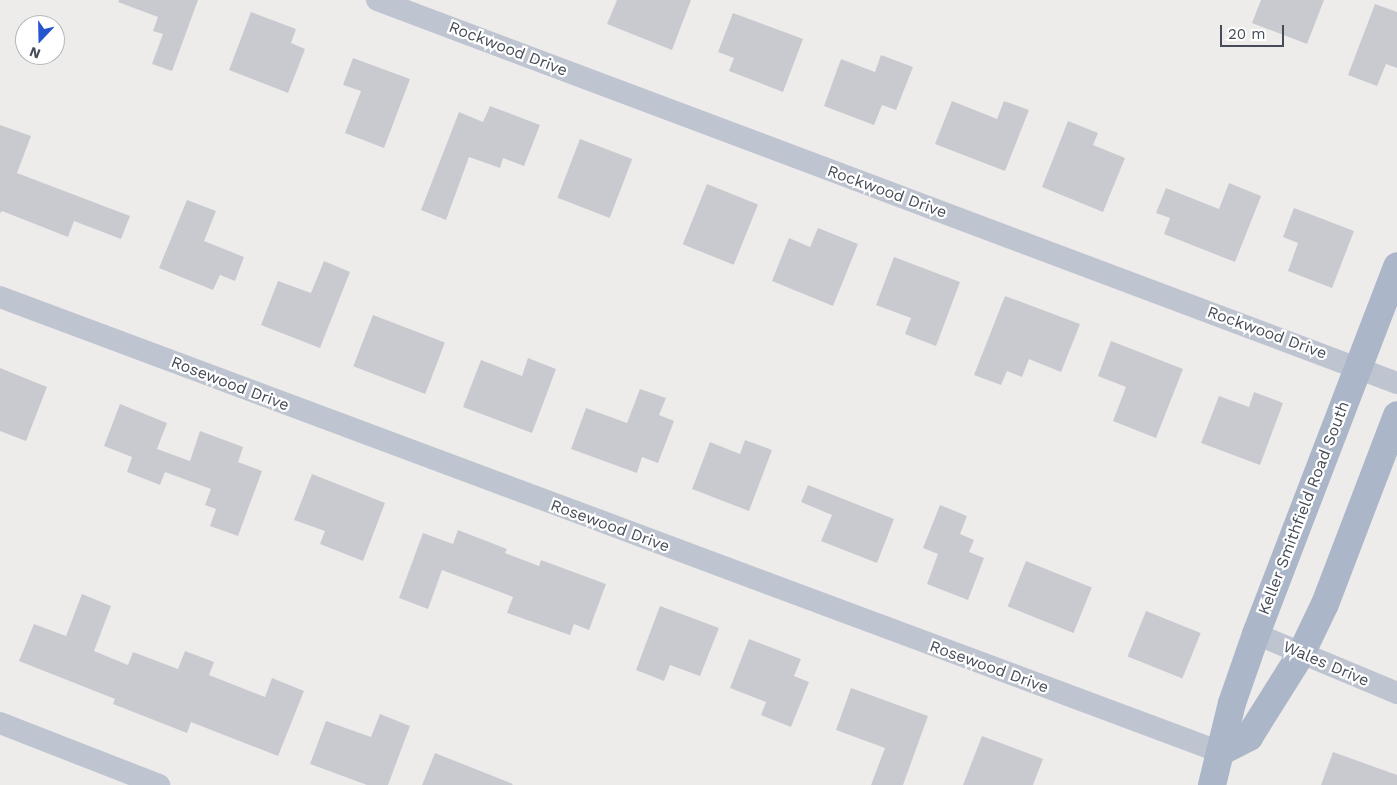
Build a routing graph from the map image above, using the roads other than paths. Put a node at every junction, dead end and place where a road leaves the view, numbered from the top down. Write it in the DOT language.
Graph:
graph roads {
  1 [pos="378,0"];
  2 [pos="1397,266"];
  3 [pos="0,297"];
  4 [pos="1358,367"];
  5 [pos="1397,383"];
  6 [pos="1397,415"];
  7 [pos="1256,634"];
  8 [pos="1302,654"];
  9 [pos="1397,693"];
  10 [pos="0,723"];
  11 [pos="1220,752"];
  12 [pos="159,785"];
  13 [pos="1212,785"];
  1 -- 4 [label="street, Rockwood Drive"];
  2 -- 4 [label="main road, Keller Smithfield Road South"];
  3 -- 11 [label="street, Rosewood Drive"];
  4 -- 5 [label="street, Rockwood Drive"];
  4 -- 7 [label="main road, Keller Smithfield Road South"];
  6 -- 8 [label="main road"];
  7 -- 8 [label="street, Wales Drive"];
  7 -- 11 [label="main road, Keller Smithfield Road South"];
  8 -- 9 [label="street, Wales Drive"];
  8 -- 11 [label="main road"];
  10 -- 12 [label="street"];
  11 -- 13 [label="main road, Keller Smithfield Road South"];
}
